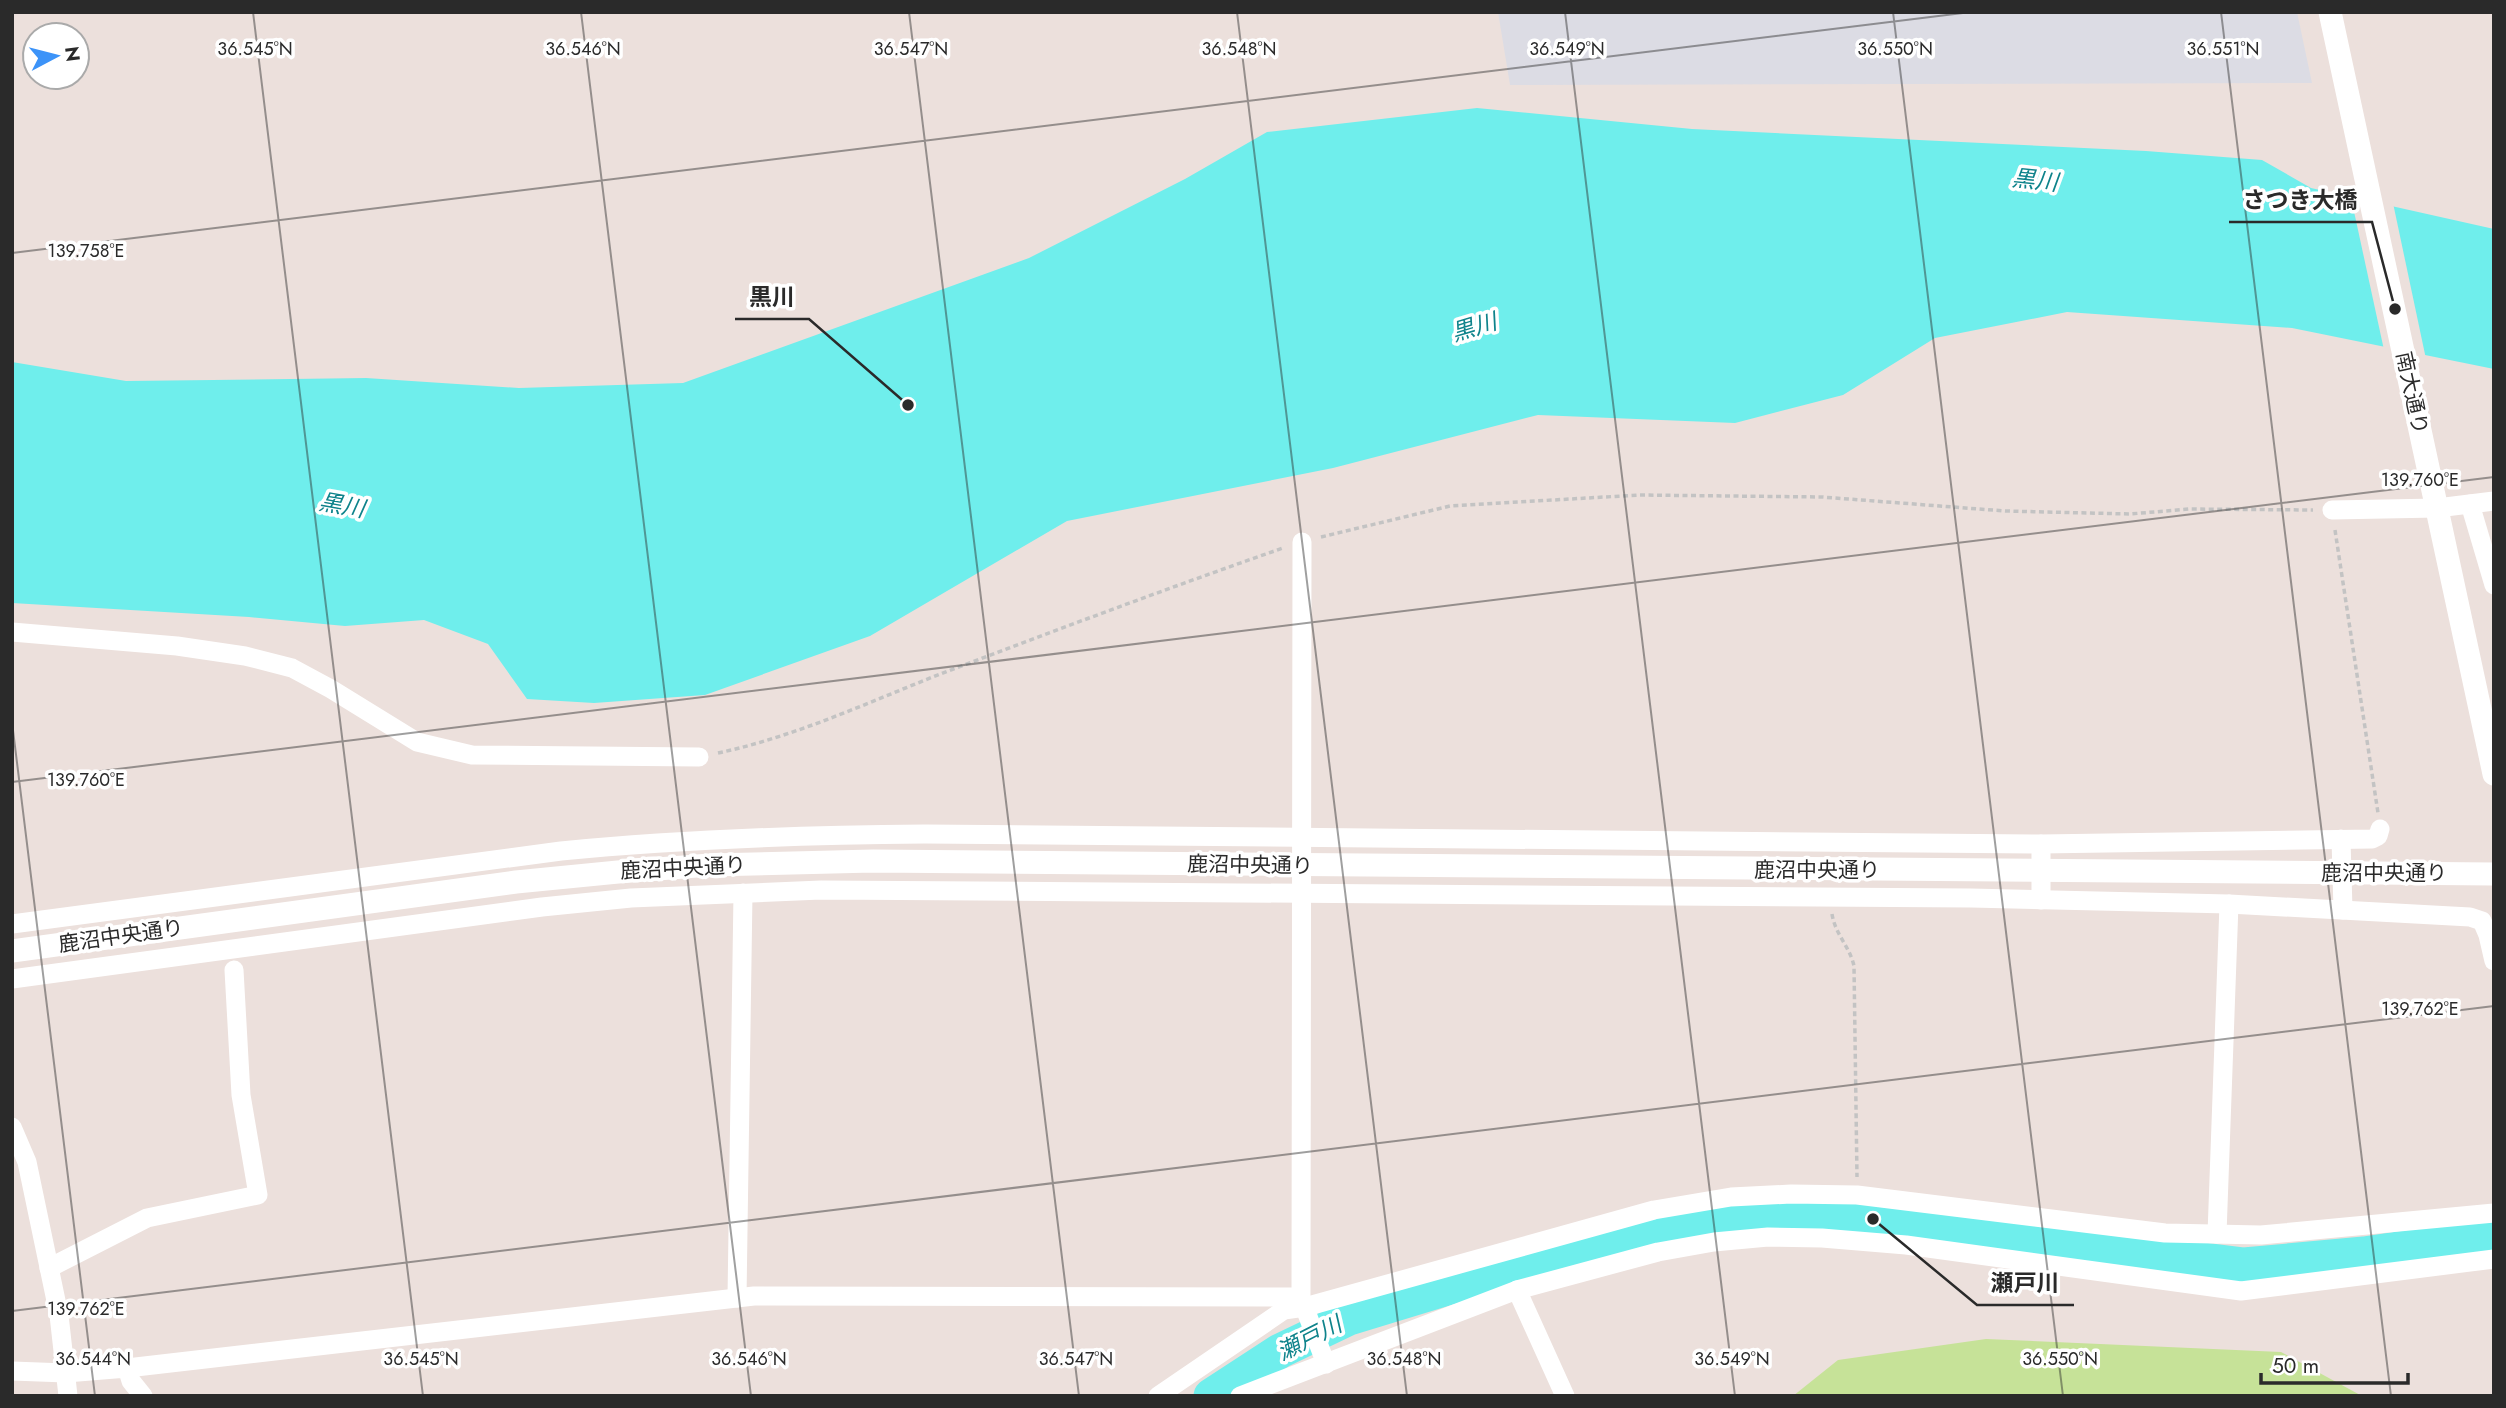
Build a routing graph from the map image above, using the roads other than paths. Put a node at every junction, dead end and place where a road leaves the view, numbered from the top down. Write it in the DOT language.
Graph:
graph roads {
  1 [pos="2330,12"];
  2 [pos="2435,499"];
  3 [pos="2494,501"];
  4 [pos="2470,504"];
  5 [pos="2332,510"];
  6 [pos="1302,542"];
  7 [pos="2494,586"];
  8 [pos="12,632"];
  9 [pos="699,757"];
  10 [pos="2494,774"];
  11 [pos="2380,829"];
  12 [pos="1302,837"];
  13 [pos="2341,839"];
  14 [pos="2041,844"];
  15 [pos="1302,866"];
  16 [pos="2041,872"];
  17 [pos="2343,873"];
  18 [pos="2494,874"];
  19 [pos="743,893"];
  20 [pos="1302,893"];
  21 [pos="2041,900"];
  22 [pos="2229,904"];
  23 [pos="2343,910"];
  24 [pos="12,924"];
  25 [pos="12,951"];
  26 [pos="2494,961"];
  27 [pos="234,970"];
  28 [pos="12,979"];
  29 [pos="12,1127"];
  30 [pos="2494,1213"];
  31 [pos="2217,1234"];
  32 [pos="2494,1259"];
  33 [pos="49,1268"];
  34 [pos="1517,1290"];
  35 [pos="737,1298"];
  36 [pos="1303,1302"];
  37 [pos="1326,1364"];
  38 [pos="127,1368"];
  39 [pos="12,1371"];
  40 [pos="66,1373"];
  41 [pos="68,1396"];
  42 [pos="143,1396"];
  43 [pos="1158,1396"];
  44 [pos="1240,1396"];
  45 [pos="1565,1396"];
  1 -- 2 [label="street, 南大通り"];
  2 -- 4 [label="street"];
  2 -- 5 [label="street"];
  2 -- 10 [label="street, 南大通り"];
  3 -- 4 [label="street"];
  4 -- 7 [label="street"];
  6 -- 12 [label="street"];
  8 -- 9 [label="street"];
  11 -- 13 [label="street"];
  12 -- 14 [label="street"];
  12 -- 15 [label="street"];
  12 -- 24 [label="street"];
  13 -- 14 [label="street"];
  13 -- 17 [label="street"];
  14 -- 16 [label="street"];
  15 -- 16 [label="street, 鹿沼中央通り"];
  15 -- 20 [label="street"];
  15 -- 25 [label="street, 鹿沼中央通り"];
  16 -- 17 [label="street, 鹿沼中央通り"];
  16 -- 21 [label="street"];
  17 -- 18 [label="street, 鹿沼中央通り"];
  17 -- 23 [label="street"];
  19 -- 20 [label="street"];
  19 -- 28 [label="street"];
  19 -- 35 [label="street"];
  20 -- 21 [label="street"];
  20 -- 36 [label="street"];
  21 -- 22 [label="street"];
  22 -- 23 [label="street"];
  22 -- 31 [label="street"];
  23 -- 26 [label="street"];
  27 -- 33 [label="street"];
  29 -- 33 [label="street"];
  30 -- 31 [label="street"];
  31 -- 36 [label="street"];
  32 -- 34 [label="street"];
  33 -- 40 [label="street"];
  34 -- 37 [label="street"];
  34 -- 45 [label="street"];
  35 -- 36 [label="street"];
  35 -- 38 [label="street"];
  36 -- 37 [label="street"];
  36 -- 43 [label="street"];
  37 -- 44 [label="street"];
  38 -- 40 [label="street"];
  38 -- 42 [label="street"];
  39 -- 40 [label="street"];
  40 -- 41 [label="street"];
}
